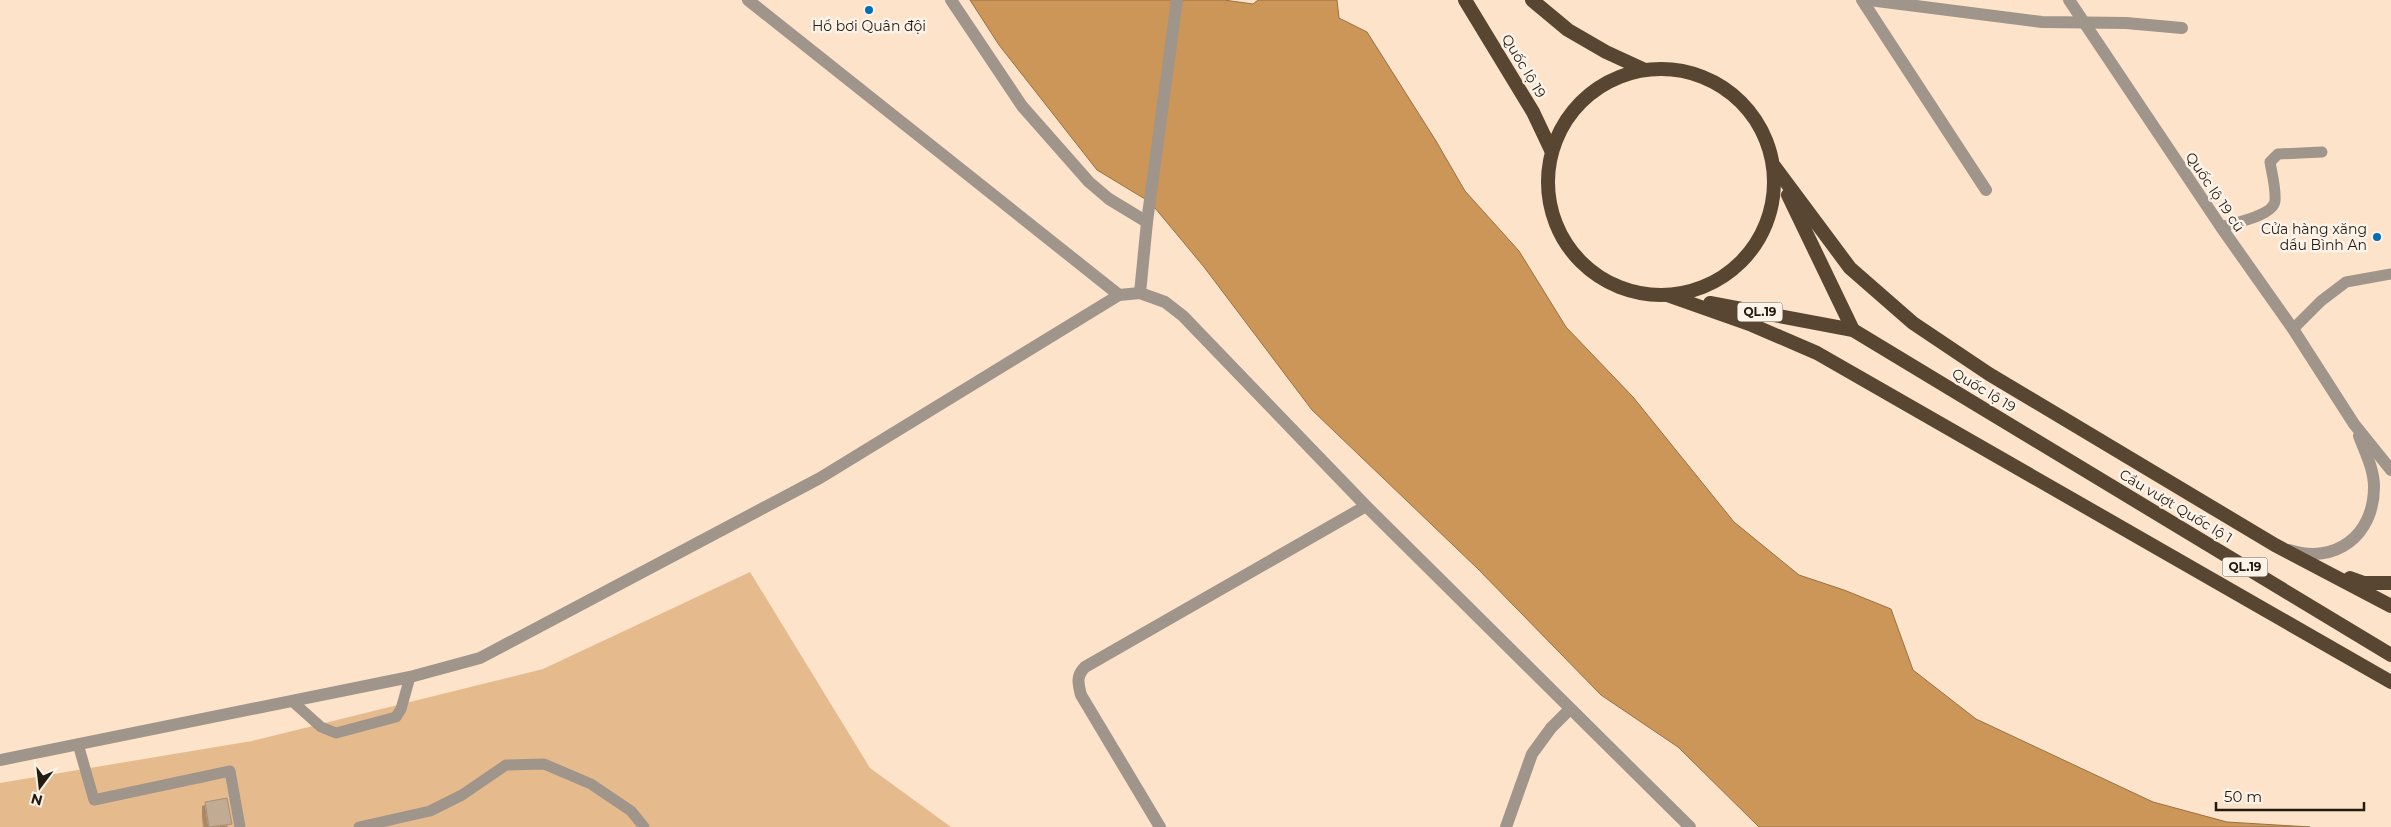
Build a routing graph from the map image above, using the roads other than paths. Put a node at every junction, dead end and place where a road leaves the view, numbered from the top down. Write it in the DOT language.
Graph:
graph roads {
  1 [pos="748,0"];
  2 [pos="951,0"];
  3 [pos="1177,0"];
  4 [pos="1465,0"];
  5 [pos="1532,0"];
  6 [pos="1862,0"];
  7 [pos="1869,0"];
  8 [pos="2069,0"];
  9 [pos="2084,23"];
  10 [pos="2182,28"];
  11 [pos="1643,70"];
  12 [pos="1551,150"];
  13 [pos="2322,152"];
  14 [pos="1774,166"];
  15 [pos="1986,190"];
  16 [pos="1147,222"];
  17 [pos="2221,227"];
  18 [pos="2391,274"];
  19 [pos="1140,293"];
  20 [pos="1119,295"];
  21 [pos="1667,295"];
  22 [pos="2293,329"];
  23 [pos="1853,330"];
  24 [pos="2354,424"];
  25 [pos="2391,470"];
  26 [pos="2099,478"];
  27 [pos="1366,506"];
  28 [pos="2275,545"];
  29 [pos="2312,564"];
  30 [pos="2391,582"];
  31 [pos="2391,606"];
  32 [pos="2391,655"];
  33 [pos="410,677"];
  34 [pos="2391,680"];
  35 [pos="292,701"];
  36 [pos="1570,709"];
  37 [pos="78,744"];
  38 [pos="0,760"];
  39 [pos="240,827"];
  40 [pos="359,827"];
  41 [pos="644,827"];
  42 [pos="1160,827"];
  43 [pos="1506,827"];
  44 [pos="1690,827"];
  1 -- 20 [label="street"];
  2 -- 16 [label="street"];
  3 -- 16 [label="street"];
  4 -- 12 [label="highway, Quốc lộ 19"];
  5 -- 11 [label="highway"];
  6 -- 15 [label="street"];
  7 -- 9 [label="street"];
  8 -- 9 [label="street, Quốc lộ 19 cũ"];
  9 -- 10 [label="street"];
  9 -- 17 [label="street, Quốc lộ 19 cũ"];
  11 -- 12 [label="highway"];
  11 -- 14 [label="highway"];
  12 -- 21 [label="highway"];
  13 -- 17 [label="lane"];
  14 -- 21 [label="highway"];
  14 -- 23 [label="highway"];
  14 -- 28 [label="highway"];
  16 -- 19 [label="street"];
  17 -- 22 [label="street, Quốc lộ 19 cũ"];
  18 -- 22 [label="lane"];
  19 -- 20 [label="street"];
  19 -- 27 [label="street"];
  20 -- 33 [label="street"];
  21 -- 23 [label="highway, Quốc lộ 19 / QL.19"];
  21 -- 34 [label="highway"];
  22 -- 24 [label="street, Quốc lộ 19 cũ"];
  23 -- 26 [label="highway, Quốc lộ 19 / QL.19"];
  24 -- 25 [label="street"];
  24 -- 28 [label="street"];
  26 -- 32 [label="highway, Cầu vượt Quốc lộ 1 / QL.19"];
  27 -- 36 [label="street"];
  27 -- 42 [label="street"];
  28 -- 29 [label="highway"];
  29 -- 30 [label="highway"];
  29 -- 31 [label="highway"];
  33 -- 35 [label="street"];
  33 -- 35 [label="lane"];
  35 -- 37 [label="street"];
  36 -- 43 [label="street"];
  36 -- 44 [label="street"];
  37 -- 38 [label="street"];
  37 -- 39 [label="lane"];
  40 -- 41 [label="lane"];
}
